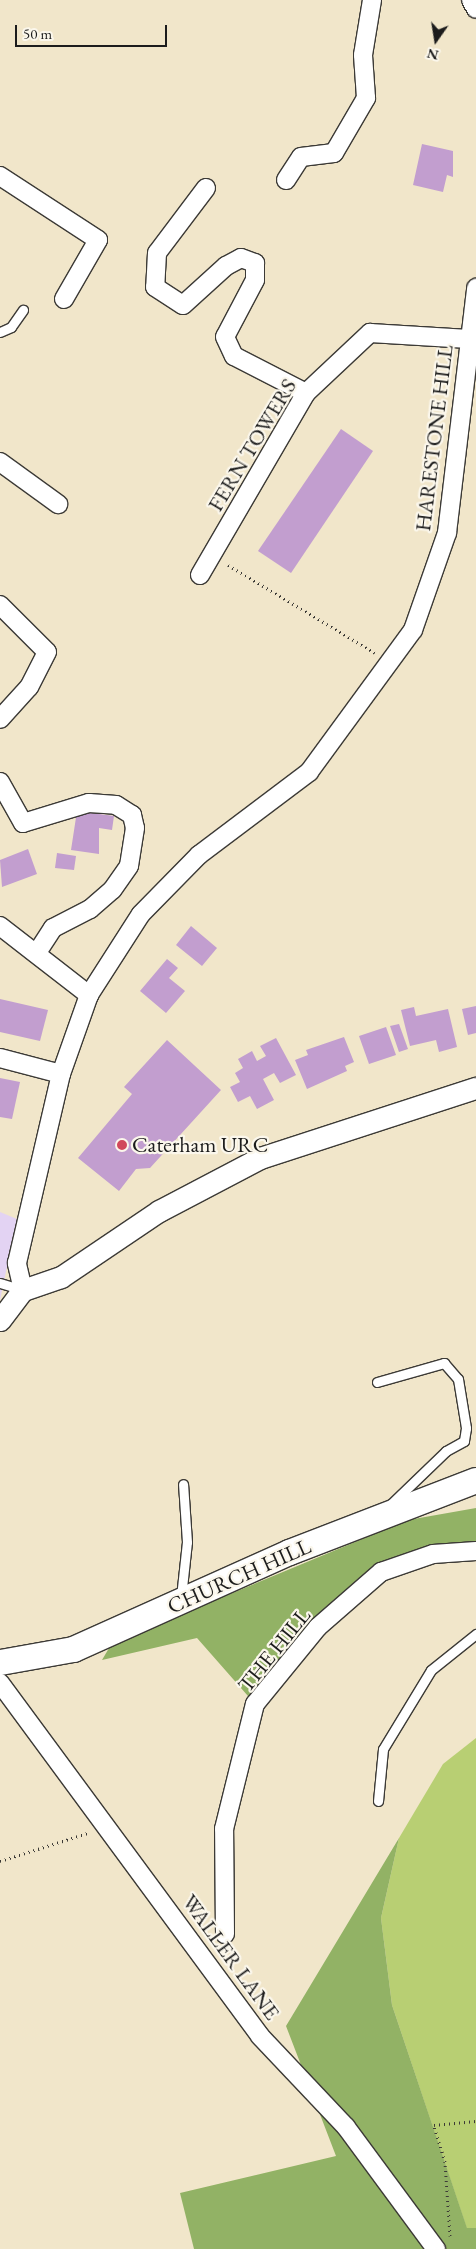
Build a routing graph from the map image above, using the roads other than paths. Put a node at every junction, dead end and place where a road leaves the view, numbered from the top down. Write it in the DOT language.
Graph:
graph roads {
  1 [pos="372,0"];
  2 [pos="472,0"];
  3 [pos="476,9"];
  4 [pos="0,176"];
  5 [pos="286,180"];
  6 [pos="206,188"];
  7 [pos="476,288"];
  8 [pos="64,299"];
  9 [pos="22,310"];
  10 [pos="0,332"];
  11 [pos="469,339"];
  12 [pos="306,393"];
  13 [pos="0,462"];
  14 [pos="58,504"];
  15 [pos="200,575"];
  16 [pos="0,605"];
  17 [pos="0,719"];
  18 [pos="0,782"];
  19 [pos="0,926"];
  20 [pos="37,953"];
  21 [pos="89,994"];
  22 [pos="0,1058"];
  23 [pos="61,1074"];
  24 [pos="476,1088"];
  25 [pos="0,1283"];
  26 [pos="24,1290"];
  27 [pos="0,1320"];
  28 [pos="377,1382"];
  29 [pos="476,1480"];
  30 [pos="183,1484"];
  31 [pos="380,1515"];
  32 [pos="476,1551"];
  33 [pos="181,1602"];
  34 [pos="476,1634"];
  35 [pos="0,1662"];
  36 [pos="0,1683"];
  37 [pos="378,1801"];
  38 [pos="225,1934"];
  39 [pos="443,2244"];
  1 -- 5 [label="street"];
  2 -- 3 [label="street"];
  4 -- 8 [label="street"];
  6 -- 12 [label="street"];
  7 -- 11 [label="street, HARESTONE HILL"];
  9 -- 10 [label="lane"];
  11 -- 12 [label="street, FERN TOWERS"];
  11 -- 21 [label="street, HARESTONE HILL"];
  12 -- 15 [label="street, FERN TOWERS"];
  13 -- 14 [label="street"];
  16 -- 17 [label="street"];
  18 -- 20 [label="street"];
  19 -- 20 [label="street"];
  20 -- 21 [label="street"];
  21 -- 23 [label="street, HARESTONE HILL"];
  22 -- 23 [label="street"];
  23 -- 26 [label="street, HARESTONE HILL"];
  24 -- 26 [label="street"];
  25 -- 26 [label="lane"];
  26 -- 27 [label="street"];
  28 -- 31 [label="lane"];
  29 -- 31 [label="main road, CHURCH HILL"];
  30 -- 33 [label="lane"];
  31 -- 33 [label="main road, CHURCH HILL"];
  32 -- 38 [label="street, THE HILL"];
  33 -- 35 [label="main road, CHURCH HILL"];
  34 -- 37 [label="lane"];
  36 -- 39 [label="street, WALLER LANE"];
}
